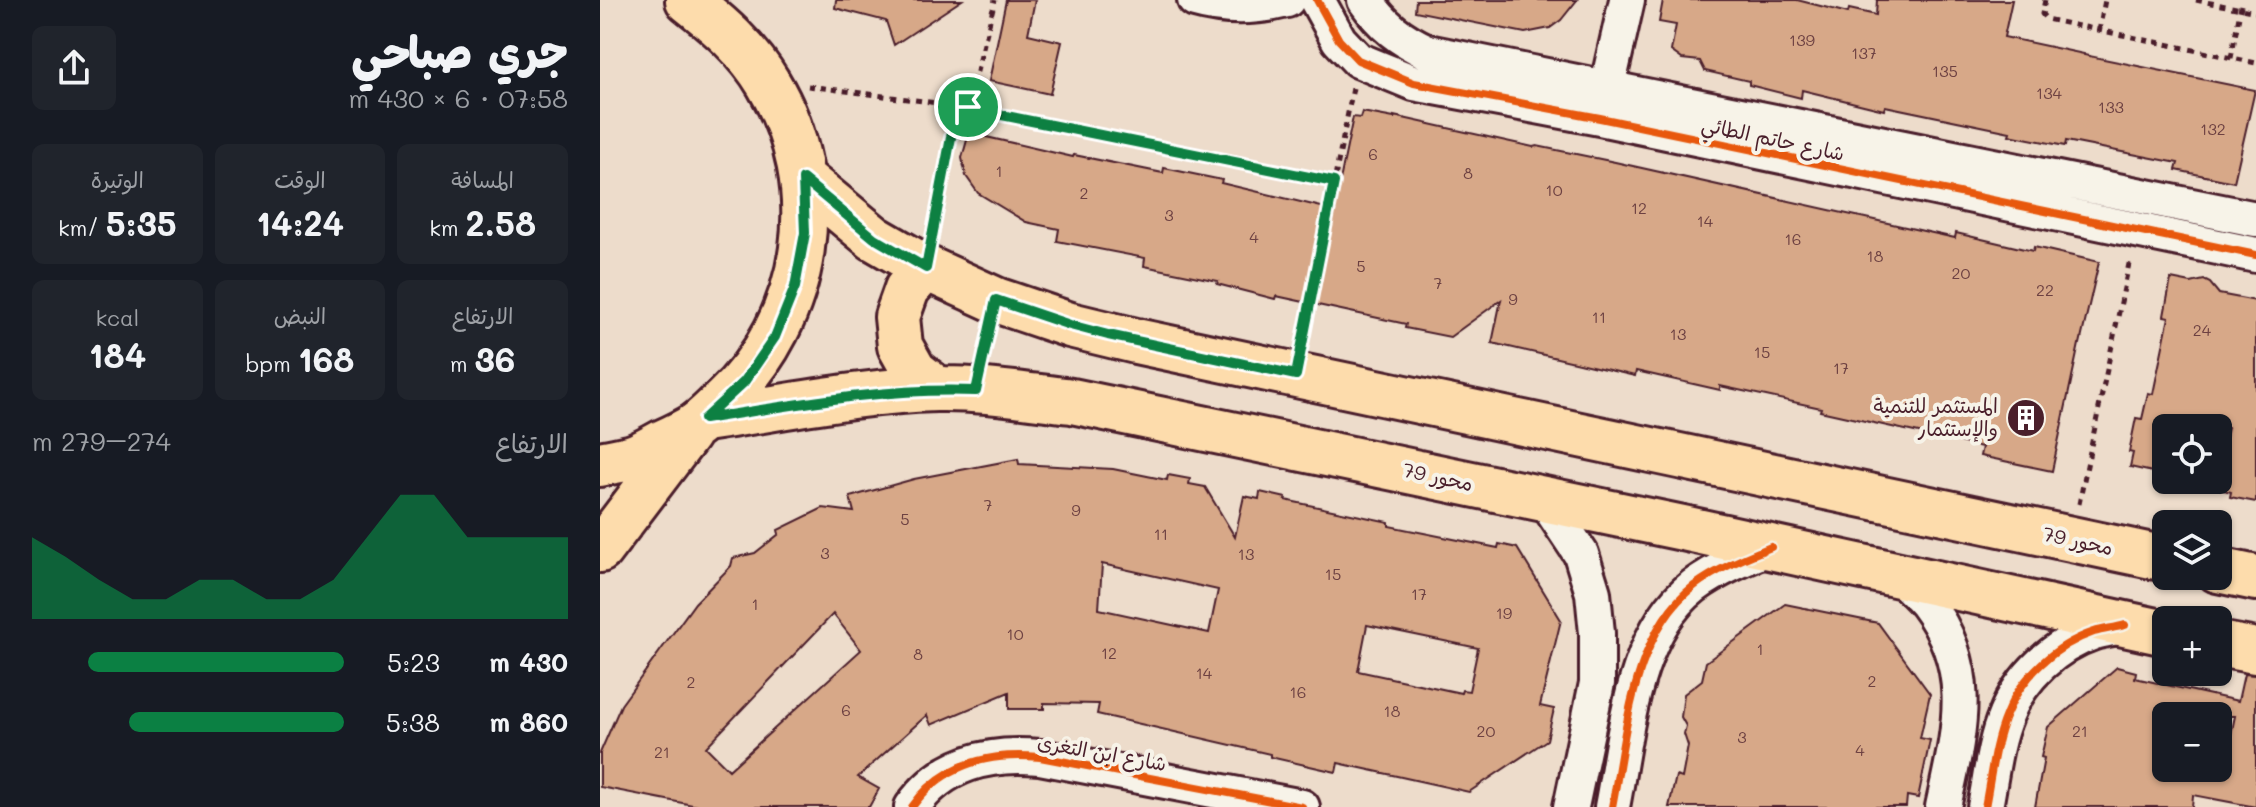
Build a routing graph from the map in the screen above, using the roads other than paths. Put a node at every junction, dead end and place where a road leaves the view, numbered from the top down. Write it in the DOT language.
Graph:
graph roads {
  1 [pos="688,0"];
  2 [pos="1195,0"];
  3 [pos="1287,0"];
  4 [pos="1317,0"];
  5 [pos="1365,0"];
  6 [pos="1627,0"];
  7 [pos="722,15"];
  8 [pos="1604,103"];
  9 [pos="803,179"];
  10 [pos="2256,219"];
  11 [pos="2256,255"];
  12 [pos="926,268"];
  13 [pos="957,390"];
  14 [pos="698,423"];
  15 [pos="600,464"];
  16 [pos="1545,500"];
  17 [pos="1771,547"];
  18 [pos="600,550"];
  19 [pos="2152,556"];
  20 [pos="2232,573"];
  21 [pos="1900,576"];
  22 [pos="2256,578"];
  23 [pos="2146,629"];
  24 [pos="2232,647"];
  25 [pos="2256,651"];
  26 [pos="1597,683"];
  27 [pos="1634,691"];
  28 [pos="1579,773"];
  29 [pos="912,807"];
  30 [pos="1302,807"];
  31 [pos="1543,807"];
  32 [pos="1571,807"];
  33 [pos="1612,807"];
  34 [pos="1943,807"];
  35 [pos="1985,807"];
  1 -- 7 [label="main road"];
  2 -- 3 [label="street"];
  4 -- 8 [label="street, شارع حاتم الطائي"];
  5 -- 8 [label="street, شارع حاتم الطائي"];
  6 -- 8 [label="street"];
  7 -- 9 [label="main road"];
  8 -- 10 [label="street, شارع حاتم الطائي"];
  8 -- 11 [label="street, شارع حاتم الطائي"];
  9 -- 12 [label="main road, محور 79"];
  9 -- 14 [label="main road"];
  12 -- 13 [label="main road"];
  12 -- 19 [label="main road, محور 79"];
  13 -- 14 [label="main road, محور 79"];
  13 -- 16 [label="main road, محور 79"];
  14 -- 15 [label="main road"];
  14 -- 18 [label="main road"];
  16 -- 17 [label="main road, محور 79"];
  16 -- 26 [label="street"];
  17 -- 21 [label="main road, محور 79"];
  17 -- 27 [label="street"];
  20 -- 22 [label="main road"];
  21 -- 23 [label="main road, محور 79"];
  21 -- 34 [label="street"];
  23 -- 35 [label="street"];
  24 -- 25 [label="main road"];
  26 -- 27 [label="street"];
  26 -- 28 [label="street"];
  27 -- 33 [label="street"];
  28 -- 31 [label="street"];
  28 -- 32 [label="street"];
  29 -- 30 [label="street, شارع ابن التغرى"];
}
